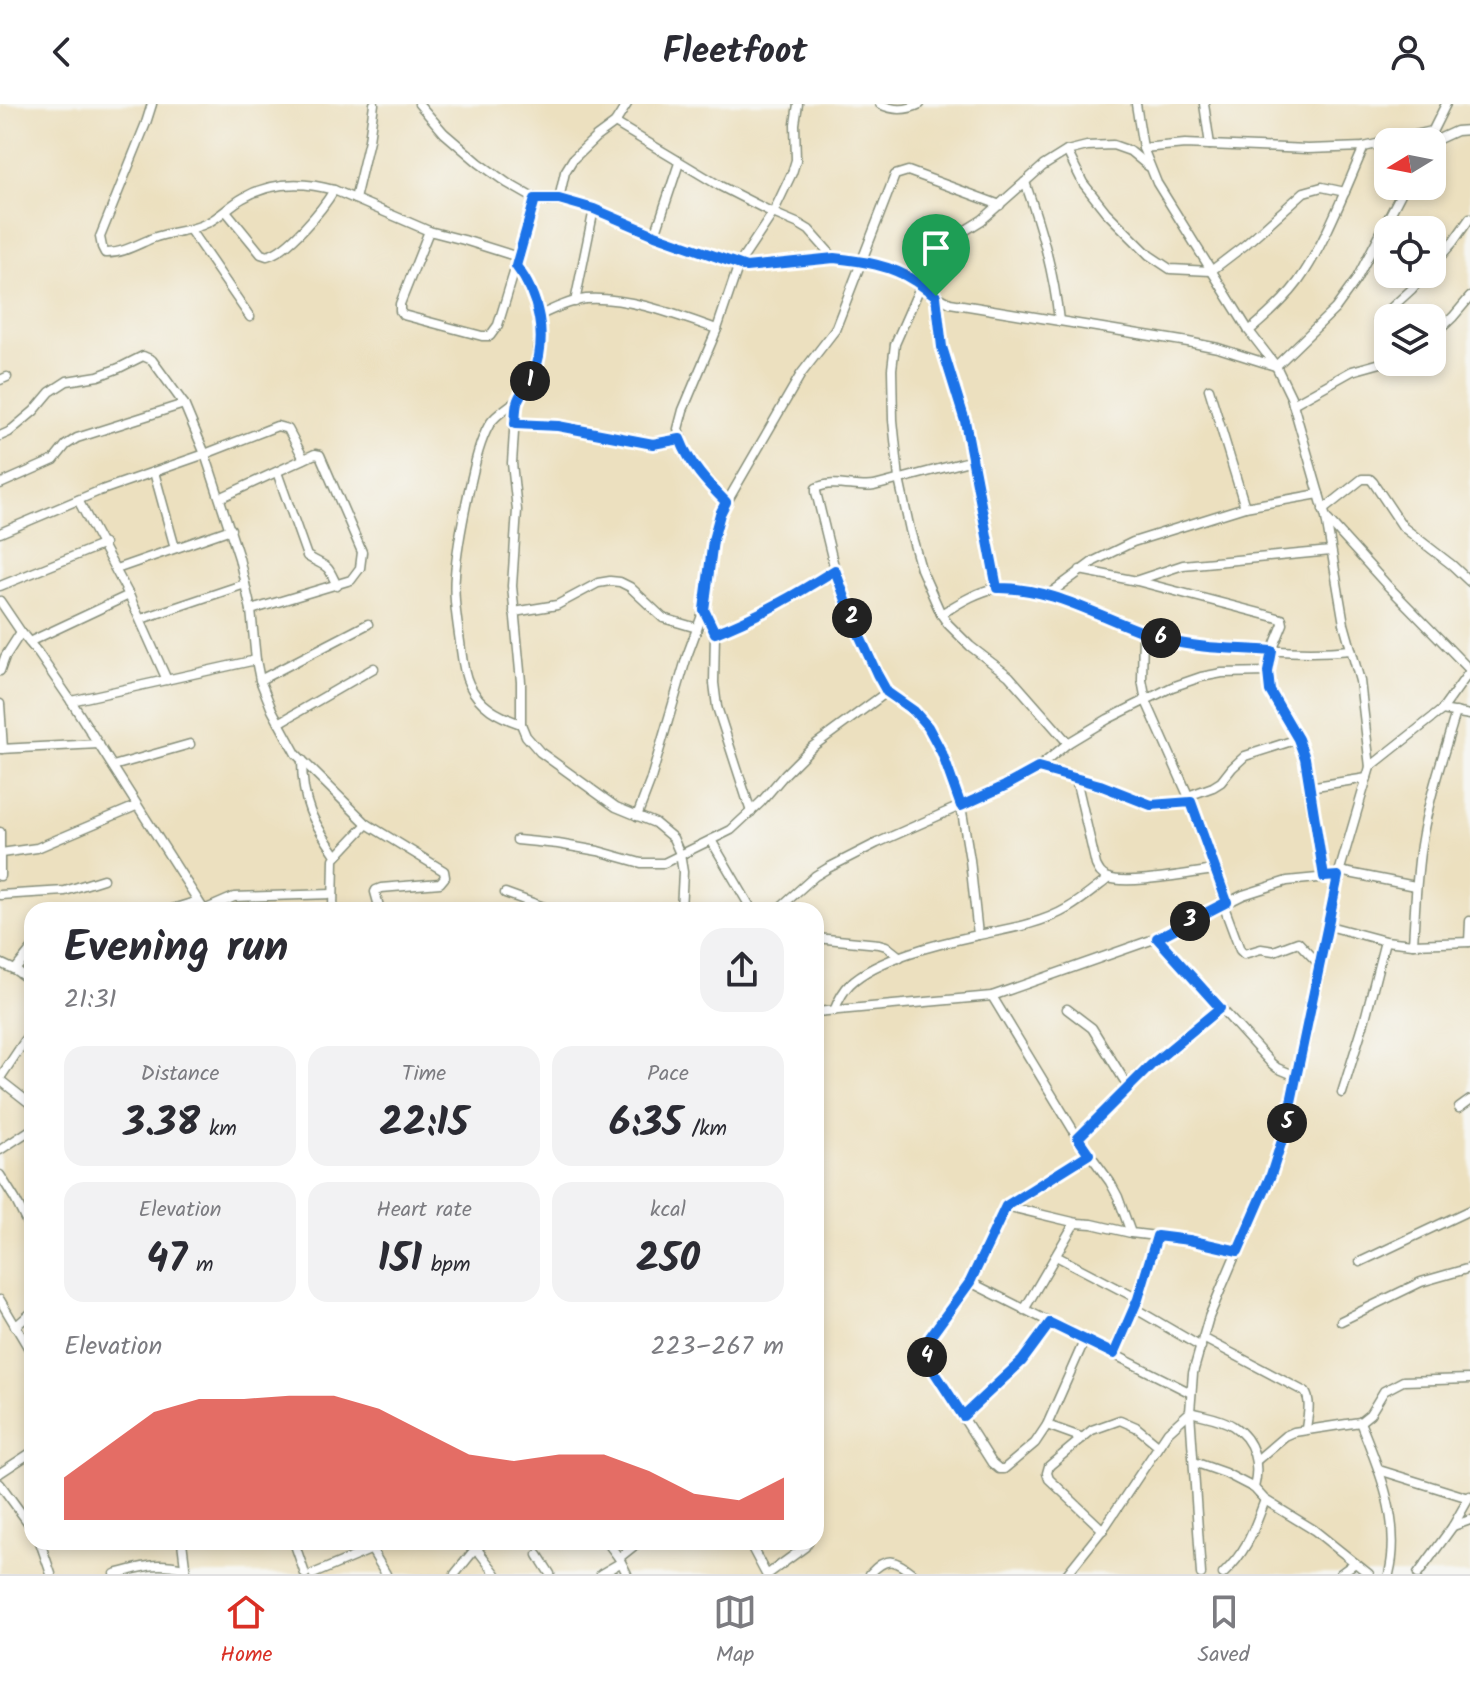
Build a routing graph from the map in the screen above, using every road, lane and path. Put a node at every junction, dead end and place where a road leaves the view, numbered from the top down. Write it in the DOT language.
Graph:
graph roads {
  1 [pos="152,104"];
  2 [pos="374,104"];
  3 [pos="419,104"];
  4 [pos="627,104"];
  5 [pos="798,104"];
  6 [pos="880,104"];
  7 [pos="920,104"];
  8 [pos="1136,104"];
  9 [pos="1204,104"];
  10 [pos="1446,104"];
  11 [pos="615,123"];
  12 [pos="1434,128"];
  13 [pos="1470,130"];
  14 [pos="1446,135"];
  15 [pos="1210,145"];
  16 [pos="1374,145"];
  17 [pos="1364,147"];
  18 [pos="1143,148"];
  19 [pos="1067,151"];
  20 [pos="679,163"];
  21 [pos="1149,166"];
  22 [pos="1025,182"];
  23 [pos="334,190"];
  24 [pos="1345,192"];
  25 [pos="355,199"];
  26 [pos="535,199"];
  27 [pos="559,199"];
  28 [pos="1398,200"];
  29 [pos="1000,205"];
  30 [pos="594,209"];
  31 [pos="226,211"];
  32 [pos="773,213"];
  33 [pos="1470,218"];
  34 [pos="190,230"];
  35 [pos="429,231"];
  36 [pos="655,235"];
  37 [pos="1446,250"];
  38 [pos="834,258"];
  39 [pos="862,261"];
  40 [pos="517,262"];
  41 [pos="739,264"];
  42 [pos="1211,271"];
  43 [pos="917,282"];
  44 [pos="1413,288"];
  45 [pos="936,296"];
  46 [pos="1470,297"];
  47 [pos="575,302"];
  48 [pos="1396,304"];
  49 [pos="538,316"];
  50 [pos="250,317"];
  51 [pos="1059,321"];
  52 [pos="1446,324"];
  53 [pos="717,329"];
  54 [pos="1249,331"];
  55 [pos="1374,365"];
  56 [pos="1276,366"];
  57 [pos="1209,389"];
  58 [pos="516,401"];
  59 [pos="184,404"];
  60 [pos="1293,404"];
  61 [pos="515,424"];
  62 [pos="0,436"];
  63 [pos="680,439"];
  64 [pos="205,454"];
  65 [pos="304,459"];
  66 [pos="973,460"];
  67 [pos="154,472"];
  68 [pos="277,472"];
  69 [pos="899,479"];
  70 [pos="0,484"];
  71 [pos="1319,494"];
  72 [pos="220,498"];
  73 [pos="78,500"];
  74 [pos="726,502"];
  75 [pos="1245,507"];
  76 [pos="1325,514"];
  77 [pos="231,529"];
  78 [pos="0,533"];
  79 [pos="104,544"];
  80 [pos="175,548"];
  81 [pos="1331,551"];
  82 [pos="116,569"];
  83 [pos="835,570"];
  84 [pos="1080,570"];
  85 [pos="1137,581"];
  86 [pos="1470,582"];
  87 [pos="245,584"];
  88 [pos="0,586"];
  89 [pos="337,586"];
  90 [pos="997,588"];
  91 [pos="129,595"];
  92 [pos="1048,595"];
  93 [pos="0,601"];
  94 [pos="251,610"];
  95 [pos="704,610"];
  96 [pos="514,612"];
  97 [pos="941,614"];
  98 [pos="141,619"];
  99 [pos="368,624"];
  100 [pos="697,628"];
  101 [pos="21,632"];
  102 [pos="1143,632"];
  103 [pos="715,633"];
  104 [pos="29,642"];
  105 [pos="1351,650"];
  106 [pos="1272,651"];
  107 [pos="256,660"];
  108 [pos="374,668"];
  109 [pos="0,671"];
  110 [pos="1470,671"];
  111 [pos="1268,672"];
  112 [pos="167,680"];
  113 [pos="260,680"];
  114 [pos="887,692"];
  115 [pos="71,701"];
  116 [pos="1146,701"];
  117 [pos="0,704"];
  118 [pos="1442,710"];
  119 [pos="1456,712"];
  120 [pos="1470,715"];
  121 [pos="279,723"];
  122 [pos="521,724"];
  123 [pos="1298,739"];
  124 [pos="1068,743"];
  125 [pos="99,744"];
  126 [pos="190,744"];
  127 [pos="1,749"];
  128 [pos="302,760"];
  129 [pos="113,766"];
  130 [pos="1370,767"];
  131 [pos="1038,768"];
  132 [pos="1367,778"];
  133 [pos="1076,779"];
  134 [pos="1309,787"];
  135 [pos="1190,799"];
  136 [pos="136,806"];
  137 [pos="961,806"];
  138 [pos="751,812"];
  139 [pos="637,816"];
  140 [pos="367,824"];
  141 [pos="0,832"];
  142 [pos="517,840"];
  143 [pos="711,840"];
  144 [pos="1,853"];
  145 [pos="680,854"];
  146 [pos="336,855"];
  147 [pos="1215,870"];
  148 [pos="1339,873"];
  149 [pos="0,876"];
  150 [pos="1324,877"];
  151 [pos="1109,878"];
  152 [pos="103,879"];
  153 [pos="1415,886"];
  154 [pos="505,893"];
  155 [pos="333,894"];
  156 [pos="0,895"];
  157 [pos="198,901"];
  158 [pos="195,902"];
  159 [pos="222,902"];
  160 [pos="333,902"];
  161 [pos="378,902"];
  162 [pos="530,902"];
  163 [pos="681,902"];
  164 [pos="747,902"];
  165 [pos="786,902"];
  166 [pos="1225,903"];
  167 [pos="1470,921"];
  168 [pos="1329,926"];
  169 [pos="978,935"];
  170 [pos="1157,938"];
  171 [pos="824,939"];
  172 [pos="1385,941"];
  173 [pos="1470,942"];
  174 [pos="1413,944"];
  175 [pos="900,957"];
  176 [pos="24,959"];
  177 [pos="3,964"];
  178 [pos="1319,964"];
  179 [pos="15,970"];
  180 [pos="0,976"];
  181 [pos="24,976"];
  182 [pos="992,996"];
  183 [pos="1220,1008"];
  184 [pos="1067,1009"];
  185 [pos="834,1011"];
  186 [pos="824,1012"];
  187 [pos="24,1042"];
  188 [pos="1296,1076"];
  189 [pos="0,1079"];
  190 [pos="1129,1088"];
  191 [pos="1342,1093"];
  192 [pos="24,1098"];
  193 [pos="1470,1100"];
  194 [pos="1459,1108"];
  195 [pos="24,1134"];
  196 [pos="1078,1138"];
  197 [pos="0,1150"];
  198 [pos="1089,1154"];
  199 [pos="0,1175"];
  200 [pos="1006,1206"];
  201 [pos="1470,1210"];
  202 [pos="24,1217"];
  203 [pos="1077,1223"];
  204 [pos="1131,1233"];
  205 [pos="1157,1236"];
  206 [pos="1238,1251"];
  207 [pos="1056,1256"];
  208 [pos="1360,1262"];
  209 [pos="1470,1268"];
  210 [pos="970,1282"];
  211 [pos="0,1300"];
  212 [pos="1136,1303"];
  213 [pos="1024,1310"];
  214 [pos="24,1319"];
  215 [pos="1341,1321"];
  216 [pos="1050,1323"];
  217 [pos="15,1327"];
  218 [pos="1085,1339"];
  219 [pos="24,1341"];
  220 [pos="1202,1342"];
  221 [pos="1114,1354"];
  222 [pos="1470,1379"];
  223 [pos="1191,1393"];
  224 [pos="1190,1412"];
  225 [pos="963,1416"];
  226 [pos="1360,1422"];
  227 [pos="1047,1425"];
  228 [pos="1306,1429"];
  229 [pos="1083,1438"];
  230 [pos="1158,1445"];
  231 [pos="24,1457"];
  232 [pos="1257,1460"];
  233 [pos="1194,1462"];
  234 [pos="1379,1470"];
  235 [pos="0,1473"];
  236 [pos="0,1484"];
  237 [pos="1254,1488"];
  238 [pos="1470,1497"];
  239 [pos="1265,1500"];
  240 [pos="24,1517"];
  241 [pos="1470,1520"];
  242 [pos="1453,1526"];
  243 [pos="1103,1530"];
  244 [pos="43,1550"];
  245 [pos="183,1550"];
  246 [pos="297,1550"];
  247 [pos="361,1550"];
  248 [pos="371,1550"];
  249 [pos="474,1550"];
  250 [pos="478,1550"];
  251 [pos="612,1550"];
  252 [pos="630,1550"];
  253 [pos="754,1550"];
  254 [pos="801,1550"];
  255 [pos="538,1555"];
  256 [pos="619,1560"];
  257 [pos="1355,1563"];
  258 [pos="185,1571"];
  259 [pos="51,1574"];
  260 [pos="115,1574"];
  261 [pos="305,1574"];
  262 [pos="313,1574"];
  263 [pos="386,1574"];
  264 [pos="455,1574"];
  265 [pos="496,1574"];
  266 [pos="550,1574"];
  267 [pos="601,1574"];
  268 [pos="627,1574"];
  269 [pos="767,1574"];
  270 [pos="870,1574"];
  271 [pos="913,1574"];
  272 [pos="1067,1574"];
  273 [pos="1201,1574"];
  274 [pos="1223,1574"];
  275 [pos="1340,1574"];
  276 [pos="1369,1574"];
  277 [pos="1389,1574"];
  278 [pos="1418,1574"];
  1 -- 34 [label="street"];
  2 -- 25 [label="street"];
  3 -- 26 [label="street"];
  4 -- 11 [label="street"];
  5 -- 32 [label="street"];
  6 -- 7 [label="street"];
  8 -- 18 [label="street"];
  9 -- 15 [label="street"];
  10 -- 12 [label="street"];
  11 -- 20 [label="street"];
  11 -- 27 [label="street"];
  13 -- 14 [label="street"];
  15 -- 17 [label="street"];
  15 -- 18 [label="street"];
  16 -- 17 [label="street"];
  17 -- 24 [label="street"];
  18 -- 21 [label="street"];
  19 -- 21 [label="street"];
  19 -- 22 [label="street"];
  19 -- 42 [label="street"];
  20 -- 32 [label="street"];
  20 -- 36 [label="street"];
  21 -- 42 [label="street"];
  22 -- 29 [label="street"];
  22 -- 51 [label="street"];
  23 -- 25 [label="street"];
  23 -- 31 [label="street"];
  23 -- 31 [label="street"];
  24 -- 42 [label="street"];
  24 -- 54 [label="street"];
  25 -- 35 [label="street"];
  26 -- 27 [label="street"];
  26 -- 40 [label="street"];
  27 -- 30 [label="street"];
  28 -- 56 [label="street"];
  29 -- 39 [label="street"];
  29 -- 43 [label="street"];
  30 -- 36 [label="street"];
  30 -- 47 [label="street"];
  31 -- 34 [label="street"];
  32 -- 38 [label="street"];
  32 -- 41 [label="street"];
  33 -- 37 [label="street"];
  34 -- 50 [label="street"];
  35 -- 40 [label="street"];
  35 -- 40 [label="street"];
  36 -- 41 [label="street"];
  38 -- 39 [label="street"];
  38 -- 41 [label="street"];
  39 -- 43 [label="street"];
  39 -- 74 [label="street"];
  40 -- 49 [label="street"];
  41 -- 53 [label="street"];
  42 -- 54 [label="street"];
  43 -- 45 [label="street"];
  43 -- 69 [label="street"];
  44 -- 48 [label="street"];
  45 -- 51 [label="street"];
  45 -- 66 [label="street"];
  46 -- 52 [label="street"];
  47 -- 49 [label="street"];
  47 -- 53 [label="street"];
  49 -- 58 [label="street"];
  51 -- 56 [label="street"];
  53 -- 63 [label="street"];
  54 -- 56 [label="street"];
  55 -- 60 [label="street"];
  56 -- 60 [label="street"];
  57 -- 75 [label="street"];
  58 -- 61 [label="street"];
  58 -- 122 [label="street"];
  59 -- 62 [label="street"];
  59 -- 64 [label="street"];
  59 -- 70 [label="street"];
  60 -- 71 [label="street"];
  61 -- 63 [label="street"];
  61 -- 96 [label="street"];
  63 -- 74 [label="street"];
  64 -- 65 [label="street"];
  64 -- 67 [label="street"];
  64 -- 72 [label="street"];
  65 -- 68 [label="street"];
  65 -- 89 [label="street"];
  66 -- 69 [label="street"];
  66 -- 90 [label="street"];
  67 -- 73 [label="street"];
  67 -- 80 [label="street"];
  68 -- 72 [label="street"];
  68 -- 89 [label="street"];
  69 -- 83 [label="street"];
  69 -- 97 [label="street"];
  71 -- 75 [label="street"];
  71 -- 76 [label="street"];
  72 -- 77 [label="street"];
  73 -- 78 [label="street"];
  73 -- 79 [label="street"];
  74 -- 95 [label="street"];
  75 -- 84 [label="street"];
  76 -- 81 [label="street"];
  76 -- 86 [label="street"];
  76 -- 110 [label="street"];
  77 -- 80 [label="street"];
  77 -- 87 [label="street"];
  79 -- 82 [label="street"];
  79 -- 88 [label="street"];
  80 -- 82 [label="street"];
  81 -- 85 [label="street"];
  81 -- 105 [label="street"];
  82 -- 91 [label="street"];
  83 -- 103 [label="street"];
  83 -- 114 [label="street"];
  84 -- 85 [label="street"];
  84 -- 92 [label="street"];
  85 -- 106 [label="street"];
  87 -- 94 [label="street"];
  87 -- 98 [label="street"];
  89 -- 94 [label="street"];
  90 -- 92 [label="street"];
  90 -- 97 [label="street"];
  91 -- 98 [label="street"];
  91 -- 104 [label="street"];
  92 -- 102 [label="street"];
  93 -- 101 [label="street"];
  94 -- 107 [label="street"];
  95 -- 100 [label="street"];
  95 -- 103 [label="street"];
  96 -- 100 [label="street"];
  96 -- 122 [label="street"];
  97 -- 124 [label="street"];
  98 -- 112 [label="street"];
  99 -- 113 [label="street"];
  100 -- 139 [label="street"];
  101 -- 104 [label="street"];
  101 -- 109 [label="street"];
  102 -- 106 [label="street"];
  102 -- 116 [label="street"];
  103 -- 138 [label="street"];
  104 -- 115 [label="street"];
  105 -- 106 [label="street"];
  105 -- 130 [label="street"];
  106 -- 111 [label="street"];
  107 -- 112 [label="street"];
  107 -- 113 [label="street"];
  108 -- 121 [label="street"];
  110 -- 118 [label="street"];
  111 -- 116 [label="street"];
  111 -- 123 [label="street"];
  112 -- 115 [label="street"];
  113 -- 121 [label="street"];
  114 -- 137 [label="street"];
  114 -- 138 [label="street"];
  115 -- 125 [label="street"];
  116 -- 124 [label="street"];
  116 -- 135 [label="street"];
  117 -- 127 [label="street"];
  118 -- 119 [label="street"];
  118 -- 130 [label="street"];
  119 -- 120 [label="street"];
  119 -- 153 [label="street"];
  121 -- 128 [label="street"];
  122 -- 139 [label="street"];
  123 -- 134 [label="street"];
  123 -- 135 [label="street"];
  124 -- 131 [label="street"];
  125 -- 127 [label="street"];
  125 -- 129 [label="street"];
  126 -- 129 [label="street"];
  128 -- 140 [label="street"];
  128 -- 146 [label="street"];
  129 -- 136 [label="street"];
  130 -- 132 [label="street"];
  131 -- 133 [label="street"];
  131 -- 137 [label="street"];
  132 -- 134 [label="street"];
  132 -- 148 [label="street"];
  133 -- 135 [label="street"];
  133 -- 151 [label="street"];
  134 -- 150 [label="street"];
  135 -- 147 [label="street"];
  136 -- 144 [label="street"];
  136 -- 157 [label="street"];
  137 -- 165 [label="street"];
  137 -- 169 [label="street"];
  138 -- 143 [label="street"];
  139 -- 145 [label="street"];
  140 -- 146 [label="street"];
  140 -- 161 [label="street"];
  141 -- 144 [label="street"];
  142 -- 145 [label="street"];
  143 -- 145 [label="street"];
  143 -- 164 [label="street"];
  144 -- 149 [label="street"];
  145 -- 163 [label="street"];
  146 -- 155 [label="street"];
  147 -- 151 [label="street"];
  147 -- 166 [label="street"];
  148 -- 150 [label="street"];
  148 -- 153 [label="street"];
  148 -- 168 [label="street"];
  150 -- 166 [label="street"];
  151 -- 169 [label="street"];
  152 -- 156 [label="street"];
  153 -- 174 [label="street"];
  154 -- 162 [label="street"];
  155 -- 159 [label="street"];
  155 -- 160 [label="street"];
  157 -- 158 [label="street"];
  166 -- 170 [label="street"];
  166 -- 178 [label="street"];
  167 -- 173 [label="street"];
  168 -- 172 [label="street"];
  168 -- 178 [label="street"];
  169 -- 175 [label="street"];
  170 -- 182 [label="street"];
  170 -- 183 [label="street"];
  171 -- 175 [label="street"];
  172 -- 174 [label="street"];
  172 -- 191 [label="street"];
  173 -- 174 [label="street"];
  175 -- 185 [label="street"];
  176 -- 179 [label="street"];
  177 -- 179 [label="street"];
  177 -- 180 [label="street"];
  178 -- 188 [label="street"];
  179 -- 181 [label="street"];
  182 -- 185 [label="street"];
  182 -- 196 [label="street"];
  183 -- 188 [label="street"];
  183 -- 190 [label="street"];
  184 -- 190 [label="street"];
  185 -- 186 [label="street"];
  187 -- 189 [label="street"];
  188 -- 206 [label="street"];
  189 -- 192 [label="street"];
  190 -- 196 [label="street"];
  193 -- 194 [label="street"];
  195 -- 197 [label="street"];
  196 -- 198 [label="street"];
  198 -- 200 [label="street"];
  198 -- 204 [label="street"];
  199 -- 202 [label="street"];
  200 -- 203 [label="street"];
  200 -- 210 [label="street"];
  201 -- 208 [label="street"];
  203 -- 204 [label="street"];
  203 -- 207 [label="street"];
  204 -- 205 [label="street"];
  205 -- 206 [label="street"];
  205 -- 212 [label="street"];
  206 -- 220 [label="street"];
  207 -- 212 [label="street"];
  207 -- 213 [label="street"];
  209 -- 215 [label="street"];
  210 -- 213 [label="street"];
  210 -- 225 [label="street"];
  211 -- 217 [label="street"];
  212 -- 220 [label="street"];
  212 -- 221 [label="street"];
  213 -- 216 [label="street"];
  214 -- 217 [label="street"];
  216 -- 218 [label="street"];
  216 -- 225 [label="street"];
  217 -- 219 [label="street"];
  218 -- 221 [label="street"];
  218 -- 227 [label="street"];
  220 -- 223 [label="street"];
  220 -- 228 [label="street"];
  221 -- 223 [label="street"];
  222 -- 226 [label="street"];
  223 -- 224 [label="street"];
  224 -- 230 [label="street"];
  224 -- 232 [label="street"];
  224 -- 233 [label="street"];
  225 -- 227 [label="street"];
  226 -- 228 [label="street"];
  226 -- 234 [label="street"];
  227 -- 229 [label="street"];
  228 -- 232 [label="street"];
  229 -- 230 [label="street"];
  229 -- 243 [label="street"];
  230 -- 243 [label="street"];
  231 -- 235 [label="street"];
  232 -- 237 [label="street"];
  233 -- 237 [label="street"];
  233 -- 273 [label="street"];
  234 -- 238 [label="street"];
  234 -- 277 [label="street"];
  236 -- 240 [label="street"];
  237 -- 239 [label="street"];
  238 -- 242 [label="street"];
  239 -- 257 [label="street"];
  239 -- 274 [label="street"];
  241 -- 242 [label="street"];
  242 -- 278 [label="street"];
  243 -- 272 [label="street"];
  244 -- 259 [label="street"];
  245 -- 258 [label="street"];
  246 -- 261 [label="street"];
  247 -- 262 [label="street"];
  248 -- 263 [label="street"];
  249 -- 264 [label="street"];
  250 -- 265 [label="street"];
  251 -- 256 [label="street"];
  252 -- 256 [label="street"];
  253 -- 269 [label="street"];
  254 -- 269 [label="street"];
  255 -- 266 [label="street"];
  256 -- 267 [label="street"];
  256 -- 268 [label="street"];
  257 -- 275 [label="street"];
  257 -- 276 [label="street"];
  258 -- 260 [label="street"];
  270 -- 271 [label="street"];
}
